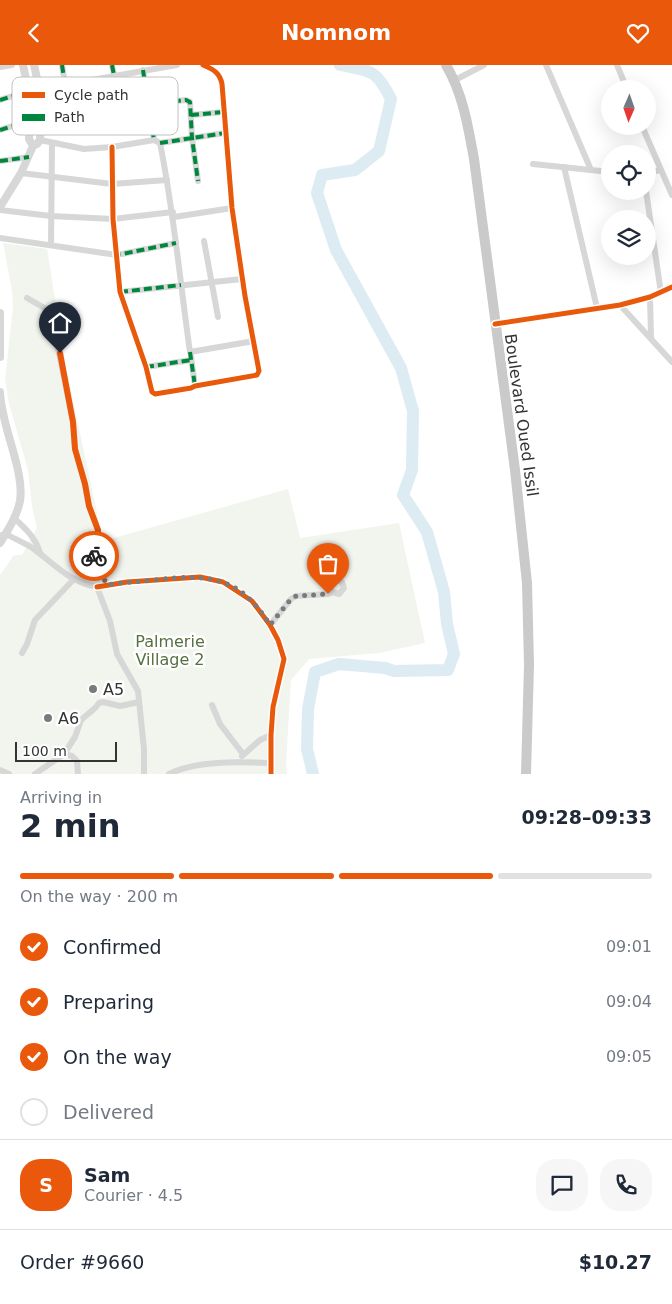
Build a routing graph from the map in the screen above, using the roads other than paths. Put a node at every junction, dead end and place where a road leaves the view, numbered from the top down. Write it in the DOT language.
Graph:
graph roads {
  1 [pos="12,65"];
  2 [pos="112,65"];
  3 [pos="177,65"];
  4 [pos="446,65"];
  5 [pos="484,65"];
  6 [pos="546,65"];
  7 [pos="617,65"];
  8 [pos="206,66"];
  9 [pos="0,67"];
  10 [pos="143,71"];
  11 [pos="115,75"];
  12 [pos="104,77"];
  13 [pos="144,77"];
  14 [pos="455,80"];
  15 [pos="623,80"];
  16 [pos="12,96"];
  17 [pos="0,100"];
  18 [pos="178,102"];
  19 [pos="224,111"];
  20 [pos="191,115"];
  21 [pos="12,126"];
  22 [pos="0,130"];
  23 [pos="225,133"];
  24 [pos="30,135"];
  25 [pos="40,135"];
  26 [pos="156,135"];
  27 [pos="646,135"];
  28 [pos="192,138"];
  29 [pos="40,140"];
  30 [pos="157,141"];
  31 [pos="52,143"];
  32 [pos="33,146"];
  33 [pos="112,147"];
  34 [pos="29,157"];
  35 [pos="0,161"];
  36 [pos="533,164"];
  37 [pos="564,167"];
  38 [pos="591,170"];
  39 [pos="660,170"];
  40 [pos="601,171"];
  41 [pos="656,171"];
  42 [pos="21,173"];
  43 [pos="51,177"];
  44 [pos="167,180"];
  45 [pos="198,181"];
  46 [pos="112,184"];
  47 [pos="672,195"];
  48 [pos="647,200"];
  49 [pos="0,207"];
  50 [pos="232,208"];
  51 [pos="173,215"];
  52 [pos="51,216"];
  53 [pos="113,219"];
  54 [pos="0,238"];
  55 [pos="204,241"];
  56 [pos="176,243"];
  57 [pos="51,245"];
  58 [pos="118,255"];
  59 [pos="242,279"];
  60 [pos="211,282"];
  61 [pos="181,285"];
  62 [pos="672,287"];
  63 [pos="120,292"];
  64 [pos="662,293"];
  65 [pos="650,297"];
  66 [pos="27,298"];
  67 [pos="620,305"];
  68 [pos="597,308"];
  69 [pos="0,313"];
  70 [pos="218,317"];
  71 [pos="495,324"];
  72 [pos="651,337"];
  73 [pos="254,341"];
  74 [pos="190,352"];
  75 [pos="0,357"];
  76 [pos="191,360"];
  77 [pos="672,362"];
  78 [pos="146,367"];
  79 [pos="195,386"];
  80 [pos="0,392"];
  81 [pos="14,518"];
  82 [pos="3,535"];
  83 [pos="0,543"];
  84 [pos="40,554"];
  85 [pos="74,579"];
  86 [pos="108,585"];
  87 [pos="97,587"];
  88 [pos="332,591"];
  89 [pos="270,625"];
  90 [pos="22,653"];
  91 [pos="139,702"];
  92 [pos="212,705"];
  93 [pos="271,735"];
  94 [pos="64,754"];
  95 [pos="243,754"];
  96 [pos="239,763"];
  97 [pos="271,763"];
  98 [pos="0,769"];
  99 [pos="9,774"];
  100 [pos="35,774"];
  101 [pos="78,774"];
  102 [pos="144,774"];
  103 [pos="169,774"];
  104 [pos="271,774"];
  105 [pos="526,774"];
  1 -- 9 [label="street"];
  2 -- 11 [label="street"];
  3 -- 10 [label="street"];
  4 -- 14 [label="main road, Boulevard Oued Issil"];
  5 -- 14 [label="street"];
  6 -- 38 [label="street"];
  7 -- 15 [label="street"];
  8 -- 19 [label="street"];
  10 -- 11 [label="street"];
  10 -- 13 [label="street"];
  11 -- 12 [label="street"];
  14 -- 71 [label="main road, Boulevard Oued Issil"];
  16 -- 17 [label="street"];
  18 -- 20 [label="street"];
  19 -- 20 [label="street"];
  19 -- 23 [label="street"];
  20 -- 28 [label="street"];
  21 -- 22 [label="street"];
  23 -- 28 [label="street"];
  23 -- 50 [label="street"];
  24 -- 32 [label="street"];
  25 -- 29 [label="street"];
  26 -- 30 [label="street"];
  27 -- 39 [label="street"];
  28 -- 30 [label="street"];
  28 -- 45 [label="street"];
  29 -- 31 [label="street"];
  29 -- 32 [label="street"];
  30 -- 33 [label="street"];
  30 -- 44 [label="street"];
  31 -- 33 [label="street"];
  31 -- 43 [label="street"];
  32 -- 34 [label="street"];
  33 -- 46 [label="street"];
  34 -- 35 [label="street"];
  34 -- 42 [label="street"];
  36 -- 37 [label="street"];
  37 -- 38 [label="street"];
  37 -- 68 [label="street"];
  38 -- 40 [label="street"];
  39 -- 41 [label="street"];
  39 -- 47 [label="street"];
  42 -- 43 [label="street"];
  42 -- 49 [label="street"];
  43 -- 46 [label="street"];
  43 -- 52 [label="street"];
  44 -- 46 [label="street"];
  44 -- 51 [label="street"];
  46 -- 53 [label="street"];
  48 -- 64 [label="street"];
  49 -- 52 [label="street"];
  50 -- 51 [label="street"];
  50 -- 59 [label="street"];
  51 -- 53 [label="street"];
  51 -- 56 [label="street"];
  52 -- 53 [label="street"];
  52 -- 57 [label="street"];
  53 -- 58 [label="street"];
  54 -- 57 [label="street"];
  55 -- 60 [label="street"];
  56 -- 58 [label="street"];
  56 -- 61 [label="street"];
  57 -- 58 [label="street"];
  58 -- 63 [label="street"];
  59 -- 60 [label="street"];
  59 -- 73 [label="street"];
  60 -- 61 [label="street"];
  60 -- 70 [label="street"];
  61 -- 63 [label="street"];
  61 -- 74 [label="street"];
  62 -- 64 [label="street"];
  63 -- 78 [label="street"];
  64 -- 65 [label="street"];
  65 -- 67 [label="street"];
  65 -- 72 [label="street"];
  66 -- 86 [label="street"];
  67 -- 68 [label="street"];
  67 -- 72 [label="street"];
  68 -- 71 [label="street"];
  69 -- 75 [label="street"];
  71 -- 105 [label="main road, Boulevard Oued Issil"];
  72 -- 77 [label="street"];
  73 -- 74 [label="street"];
  73 -- 79 [label="street"];
  74 -- 76 [label="street"];
  76 -- 78 [label="street"];
  76 -- 79 [label="street"];
  78 -- 79 [label="street"];
  80 -- 81 [label="street"];
  81 -- 82 [label="street"];
  81 -- 84 [label="street"];
  82 -- 83 [label="street"];
  82 -- 84 [label="street"];
  84 -- 85 [label="street"];
  85 -- 87 [label="street"];
  85 -- 90 [label="street"];
  86 -- 87 [label="street"];
  86 -- 89 [label="street"];
  87 -- 91 [label="street"];
  88 -- 89 [label="street"];
  89 -- 93 [label="street"];
  91 -- 94 [label="street"];
  91 -- 102 [label="street"];
  92 -- 95 [label="street"];
  93 -- 95 [label="street"];
  93 -- 97 [label="street"];
  94 -- 100 [label="street"];
  94 -- 101 [label="street"];
  95 -- 96 [label="street"];
  96 -- 97 [label="street"];
  96 -- 103 [label="street"];
  97 -- 104 [label="street"];
  98 -- 99 [label="street"];
}
